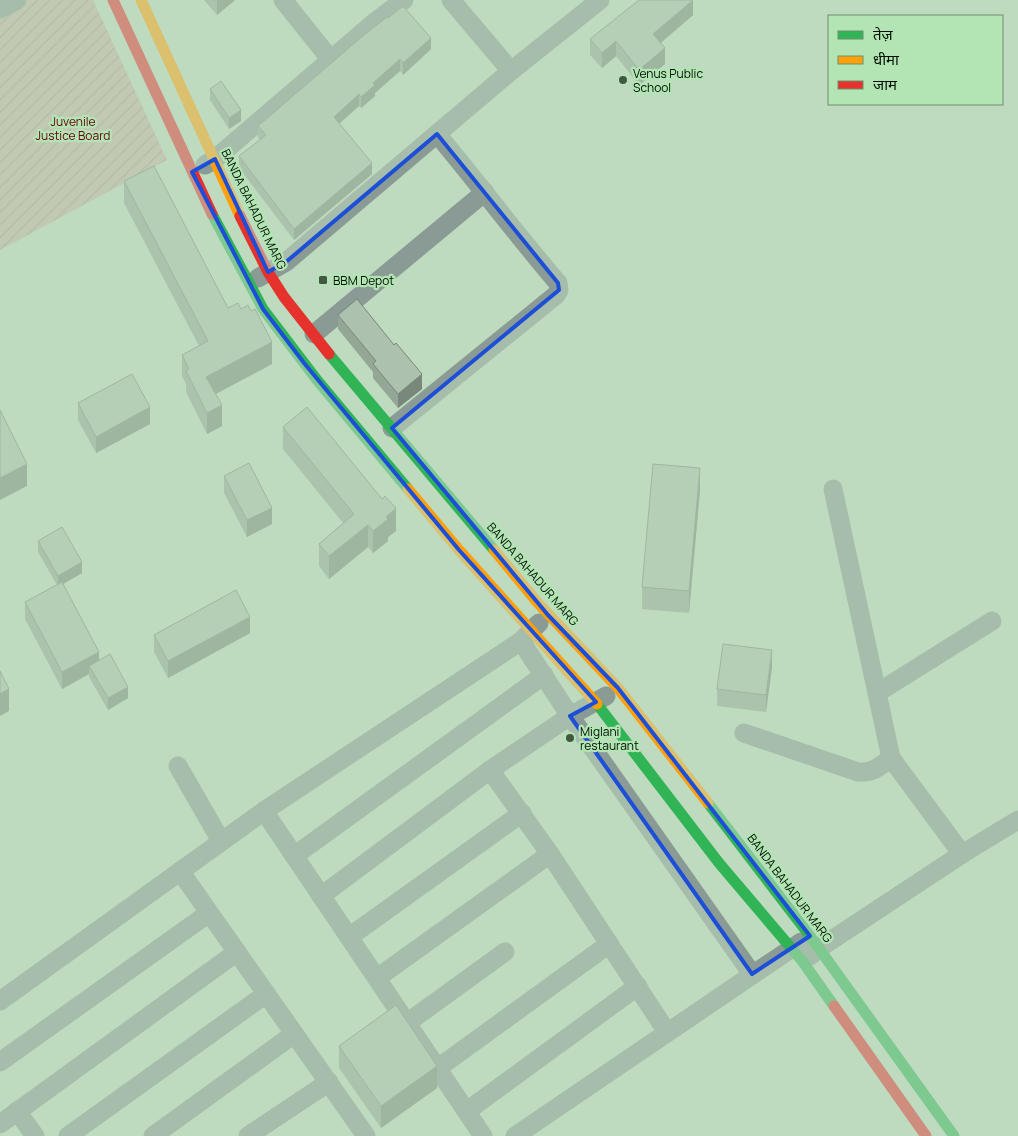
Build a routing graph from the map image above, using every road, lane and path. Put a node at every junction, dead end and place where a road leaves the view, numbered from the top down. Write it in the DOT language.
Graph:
graph roads {
  1 [pos="17,0"];
  2 [pos="113,0"];
  3 [pos="141,0"];
  4 [pos="282,0"];
  5 [pos="404,0"];
  6 [pos="452,0"];
  7 [pos="600,0"];
  8 [pos="0,9"];
  9 [pos="331,60"];
  10 [pos="511,72"];
  11 [pos="437,134"];
  12 [pos="215,159"];
  13 [pos="192,172"];
  14 [pos="485,192"];
  15 [pos="268,272"];
  16 [pos="249,282"];
  17 [pos="314,334"];
  18 [pos="328,372"];
  19 [pos="392,428"];
  20 [pos="833,488"];
  21 [pos="548,615"];
  22 [pos="992,620"];
  23 [pos="526,636"];
  24 [pos="544,675"];
  25 [pos="618,688"];
  26 [pos="877,693"];
  27 [pos="596,702"];
  28 [pos="570,716"];
  29 [pos="744,733"];
  30 [pos="891,758"];
  31 [pos="178,766"];
  32 [pos="490,770"];
  33 [pos="264,810"];
  34 [pos="522,813"];
  35 [pos="1018,820"];
  36 [pos="221,841"];
  37 [pos="550,854"];
  38 [pos="962,854"];
  39 [pos="294,856"];
  40 [pos="180,871"];
  41 [pos="321,896"];
  42 [pos="209,913"];
  43 [pos="349,936"];
  44 [pos="814,942"];
  45 [pos="609,944"];
  46 [pos="237,952"];
  47 [pos="505,952"];
  48 [pos="797,955"];
  49 [pos="752,974"];
  50 [pos="377,978"];
  51 [pos="638,986"];
  52 [pos="266,994"];
  53 [pos="0,1001"];
  54 [pos="407,1023"];
  55 [pos="667,1032"];
  56 [pos="294,1034"];
  57 [pos="0,1062"];
  58 [pos="438,1068"];
  59 [pos="329,1082"];
  60 [pos="17,1111"];
  61 [pos="467,1111"];
  62 [pos="0,1124"];
  63 [pos="357,1133"];
  64 [pos="158,1134"];
  65 [pos="35,1136"];
  66 [pos="68,1136"];
  67 [pos="248,1136"];
  68 [pos="484,1136"];
  69 [pos="515,1136"];
  70 [pos="926,1136"];
  71 [pos="954,1136"];
  1 -- 8 [label="street"];
  2 -- 13 [label="street, BANDA BAHADUR MARG"];
  3 -- 12 [label="street, BANDA BAHADUR MARG"];
  4 -- 9 [label="street"];
  5 -- 9 [label="street"];
  6 -- 10 [label="street"];
  7 -- 10 [label="street"];
  9 -- 12 [label="street"];
  10 -- 11 [label="street"];
  11 -- 14 [label="street"];
  11 -- 15 [label="street"];
  12 -- 13 [label="street"];
  12 -- 15 [label="street, BANDA BAHADUR MARG"];
  13 -- 16 [label="street, BANDA BAHADUR MARG"];
  14 -- 17 [label="street"];
  14 -- 19 [label="street"];
  15 -- 16 [label="street"];
  15 -- 17 [label="street, BANDA BAHADUR MARG"];
  16 -- 18 [label="street, BANDA BAHADUR MARG"];
  17 -- 18 [label="street, BANDA BAHADUR MARG"];
  18 -- 19 [label="street, BANDA BAHADUR MARG"];
  18 -- 23 [label="street, BANDA BAHADUR MARG"];
  19 -- 21 [label="street, BANDA BAHADUR MARG"];
  20 -- 26 [label="street"];
  21 -- 23 [label="street"];
  21 -- 25 [label="street, BANDA BAHADUR MARG"];
  22 -- 26 [label="street"];
  23 -- 24 [label="street"];
  23 -- 27 [label="street, BANDA BAHADUR MARG"];
  23 -- 33 [label="street"];
  24 -- 28 [label="street"];
  24 -- 39 [label="street"];
  25 -- 27 [label="street"];
  25 -- 44 [label="street, BANDA BAHADUR MARG"];
  26 -- 30 [label="street"];
  27 -- 28 [label="street"];
  27 -- 48 [label="street, BANDA BAHADUR MARG"];
  28 -- 32 [label="street"];
  28 -- 49 [label="street"];
  29 -- 30 [label="street"];
  30 -- 38 [label="street"];
  31 -- 36 [label="street"];
  32 -- 34 [label="street"];
  32 -- 41 [label="street"];
  33 -- 36 [label="street"];
  33 -- 39 [label="street"];
  34 -- 37 [label="street"];
  34 -- 43 [label="street"];
  35 -- 38 [label="street"];
  36 -- 40 [label="street"];
  37 -- 45 [label="street"];
  37 -- 50 [label="street"];
  38 -- 44 [label="street"];
  39 -- 41 [label="street"];
  40 -- 42 [label="street"];
  40 -- 53 [label="street"];
  41 -- 43 [label="street"];
  42 -- 46 [label="street"];
  42 -- 57 [label="street"];
  43 -- 50 [label="street"];
  44 -- 48 [label="street"];
  44 -- 71 [label="street, BANDA BAHADUR MARG"];
  45 -- 51 [label="street"];
  45 -- 58 [label="street"];
  46 -- 52 [label="street"];
  46 -- 60 [label="street"];
  47 -- 54 [label="street"];
  48 -- 49 [label="street"];
  48 -- 70 [label="street, BANDA BAHADUR MARG"];
  49 -- 55 [label="street"];
  50 -- 54 [label="street"];
  51 -- 55 [label="street"];
  51 -- 61 [label="street"];
  52 -- 56 [label="street"];
  52 -- 66 [label="street"];
  54 -- 58 [label="street"];
  55 -- 69 [label="street"];
  56 -- 59 [label="street"];
  56 -- 64 [label="street"];
  58 -- 61 [label="street"];
  59 -- 63 [label="street"];
  59 -- 67 [label="street"];
  60 -- 62 [label="street"];
  60 -- 65 [label="street"];
  61 -- 68 [label="street"];
}
